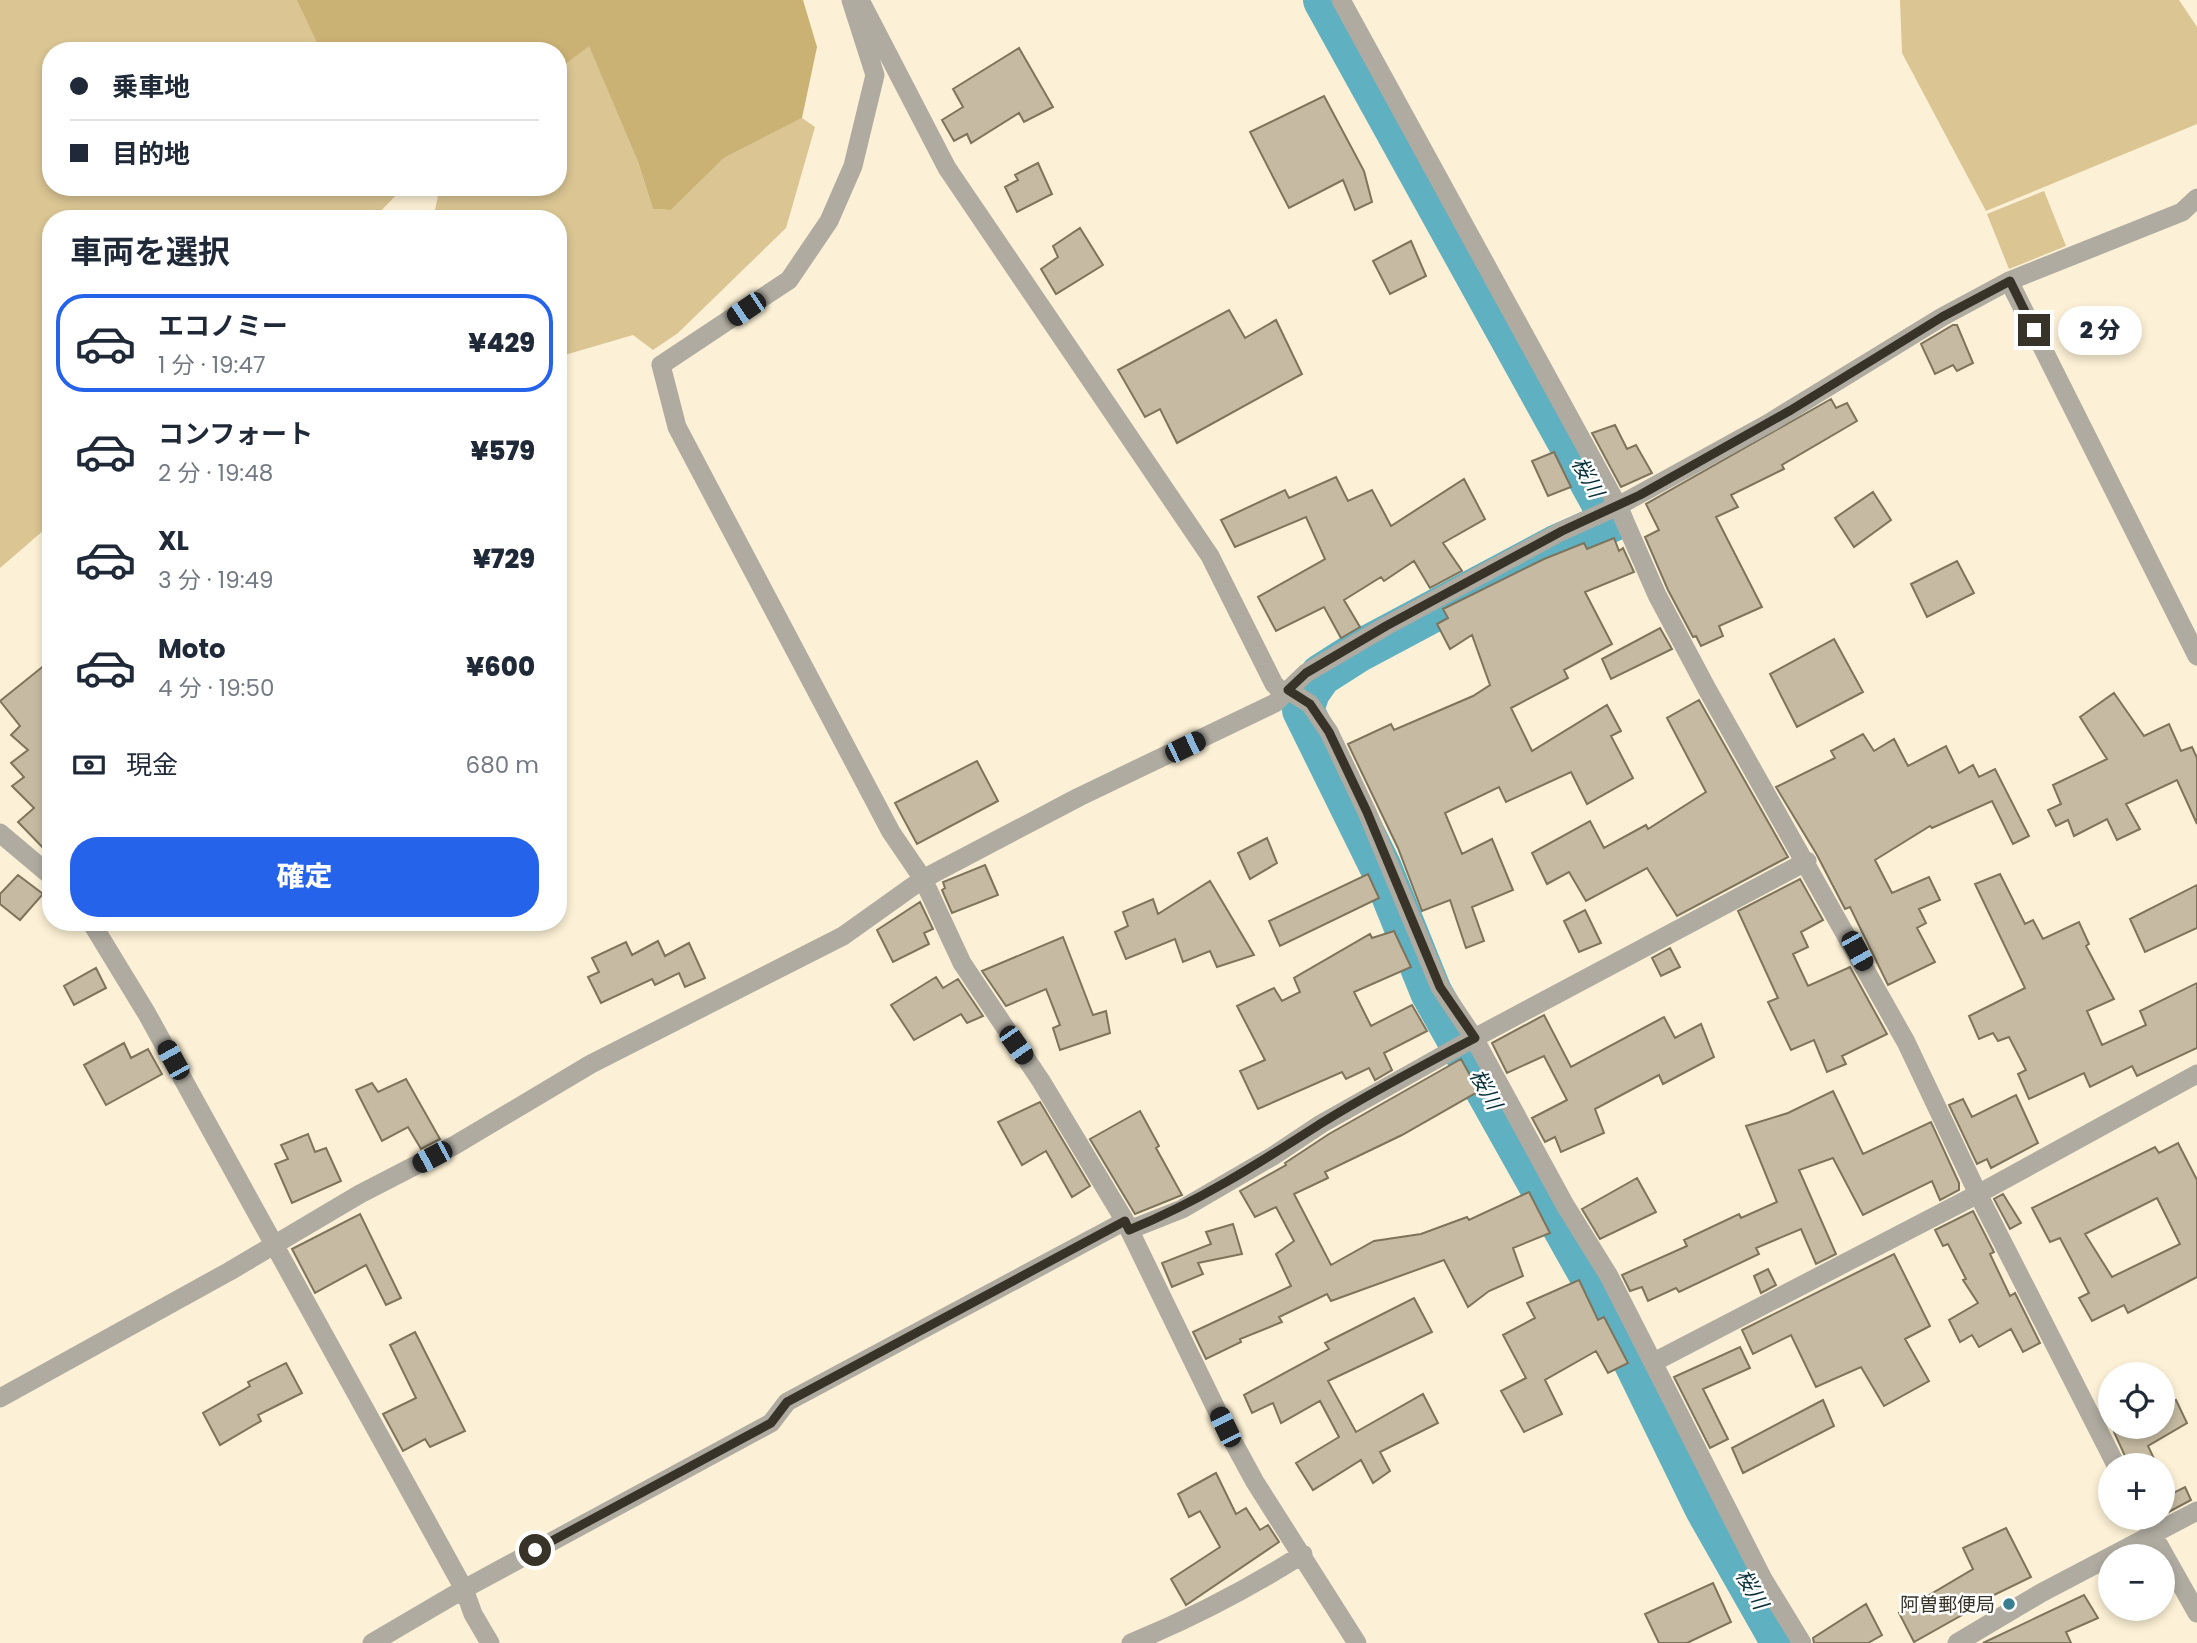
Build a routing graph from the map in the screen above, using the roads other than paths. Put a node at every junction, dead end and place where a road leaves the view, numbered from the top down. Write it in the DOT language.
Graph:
graph roads {
  1 [pos="851,0"];
  2 [pos="860,0"];
  3 [pos="1341,0"];
  4 [pos="2197,198"];
  5 [pos="2010,281"];
  6 [pos="1611,510"];
  7 [pos="2197,656"];
  8 [pos="1295,696"];
  9 [pos="0,833"];
  10 [pos="1807,861"];
  11 [pos="42,868"];
  12 [pos="923,879"];
  13 [pos="96,931"];
  14 [pos="1465,1043"];
  15 [pos="2197,1074"];
  16 [pos="1978,1194"];
  17 [pos="1127,1225"];
  18 [pos="273,1246"];
  19 [pos="1654,1362"];
  20 [pos="0,1398"];
  21 [pos="2110,1453"];
  22 [pos="2197,1511"];
  23 [pos="2175,1517"];
  24 [pos="2139,1530"];
  25 [pos="2150,1530"];
  26 [pos="1303,1554"];
  27 [pos="464,1589"];
  28 [pos="2197,1614"];
  29 [pos="372,1643"];
  30 [pos="490,1643"];
  31 [pos="1131,1643"];
  32 [pos="1357,1643"];
  33 [pos="1802,1643"];
  34 [pos="1957,1643"];
  1 -- 12 [label="street"];
  2 -- 8 [label="street"];
  3 -- 6 [label="street"];
  4 -- 5 [label="street"];
  5 -- 6 [label="street"];
  5 -- 7 [label="street"];
  6 -- 8 [label="street"];
  6 -- 10 [label="street"];
  8 -- 12 [label="street"];
  8 -- 14 [label="street"];
  9 -- 11 [label="street"];
  10 -- 14 [label="street"];
  10 -- 16 [label="street"];
  12 -- 17 [label="street"];
  12 -- 18 [label="street"];
  13 -- 18 [label="street"];
  14 -- 17 [label="street"];
  14 -- 19 [label="street"];
  15 -- 16 [label="street"];
  16 -- 19 [label="street"];
  16 -- 21 [label="street"];
  17 -- 26 [label="street"];
  17 -- 27 [label="street"];
  18 -- 20 [label="street"];
  18 -- 27 [label="street"];
  19 -- 33 [label="street"];
  22 -- 23 [label="street"];
  24 -- 34 [label="street"];
  25 -- 28 [label="street"];
  26 -- 31 [label="street"];
  26 -- 32 [label="street"];
  27 -- 29 [label="street"];
  27 -- 30 [label="street"];
}
